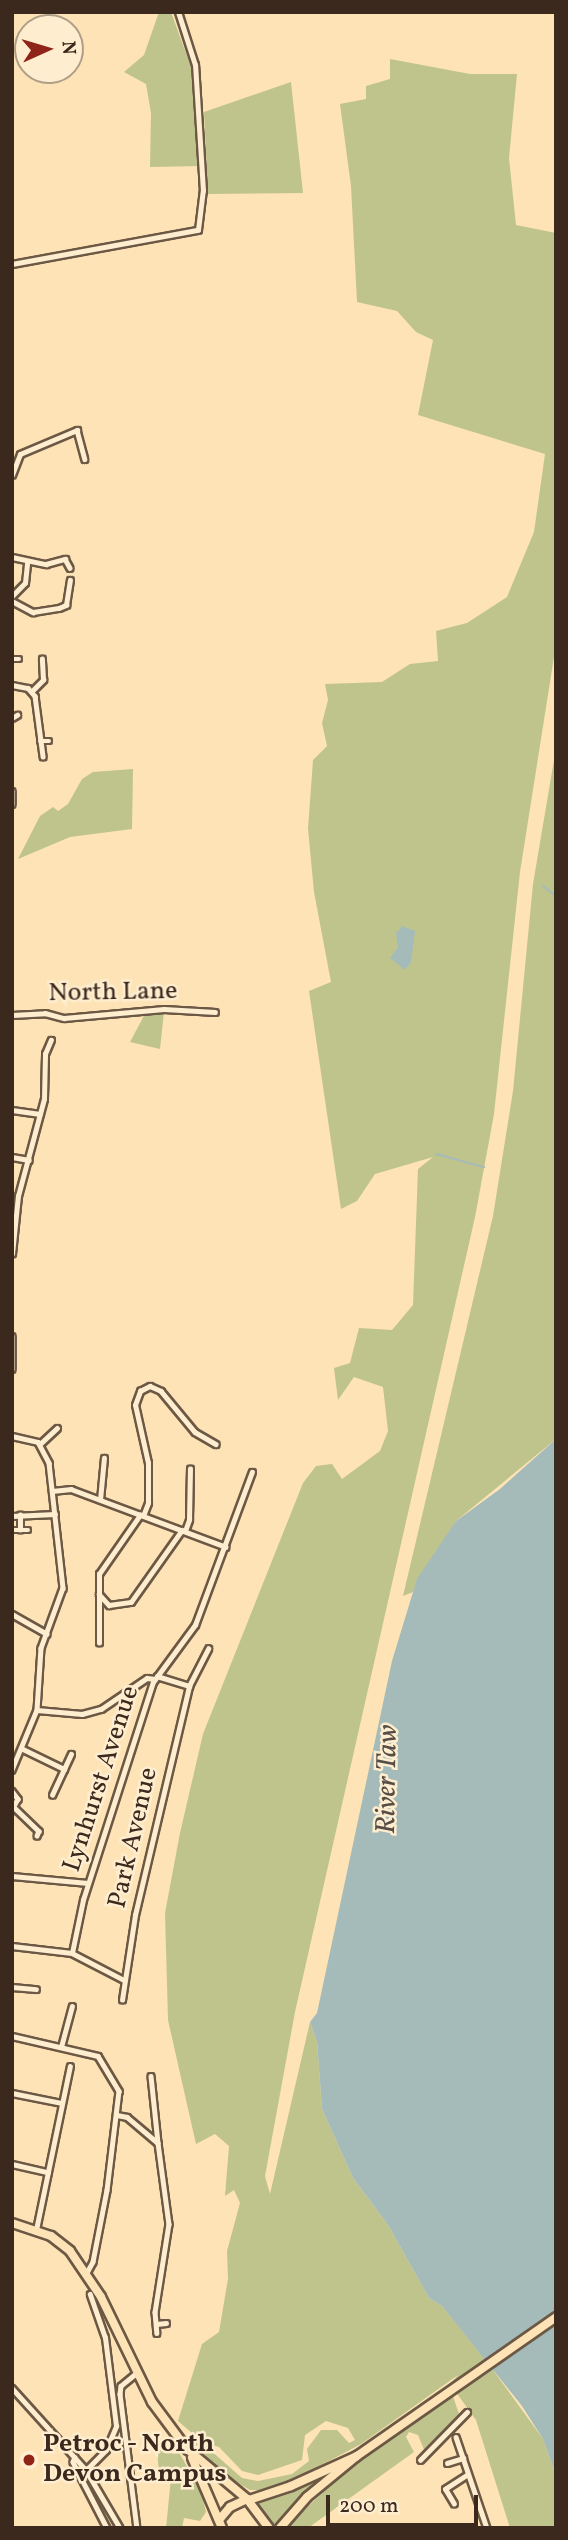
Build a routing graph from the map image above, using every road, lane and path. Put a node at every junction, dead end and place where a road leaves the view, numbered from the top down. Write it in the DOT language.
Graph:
graph roads {
  1 [pos="178,12"];
  2 [pos="12,264"];
  3 [pos="85,459"];
  4 [pos="12,475"];
  5 [pos="12,556"];
  6 [pos="27,563"];
  7 [pos="70,568"];
  8 [pos="70,580"];
  9 [pos="12,598"];
  10 [pos="12,659"];
  11 [pos="19,659"];
  12 [pos="42,659"];
  13 [pos="34,666"];
  14 [pos="42,666"];
  15 [pos="12,678"];
  16 [pos="12,685"];
  17 [pos="32,691"];
  18 [pos="40,741"];
  19 [pos="49,741"];
  20 [pos="43,756"];
  21 [pos="12,791"];
  22 [pos="12,804"];
  23 [pos="215,1012"];
  24 [pos="12,1015"];
  25 [pos="51,1040"];
  26 [pos="12,1110"];
  27 [pos="40,1114"];
  28 [pos="12,1157"];
  29 [pos="29,1160"];
  30 [pos="12,1254"];
  31 [pos="12,1336"];
  32 [pos="12,1369"];
  33 [pos="57,1428"];
  34 [pos="12,1436"];
  35 [pos="40,1444"];
  36 [pos="216,1444"];
  37 [pos="104,1458"];
  38 [pos="190,1469"];
  39 [pos="252,1472"];
  40 [pos="52,1491"];
  41 [pos="100,1500"];
  42 [pos="55,1514"];
  43 [pos="20,1515"];
  44 [pos="142,1515"];
  45 [pos="12,1516"];
  46 [pos="20,1530"];
  47 [pos="28,1530"];
  48 [pos="12,1531"];
  49 [pos="183,1531"];
  50 [pos="227,1547"];
  51 [pos="97,1590"];
  52 [pos="12,1614"];
  53 [pos="47,1634"];
  54 [pos="99,1643"];
  55 [pos="208,1650"];
  56 [pos="156,1678"];
  57 [pos="137,1684"];
  58 [pos="189,1686"];
  59 [pos="150,1690"];
  60 [pos="37,1710"];
  61 [pos="23,1749"];
  62 [pos="71,1754"];
  63 [pos="12,1769"];
  64 [pos="64,1769"];
  65 [pos="12,1791"];
  66 [pos="52,1796"];
  67 [pos="14,1810"];
  68 [pos="37,1836"];
  69 [pos="12,1876"];
  70 [pos="88,1883"];
  71 [pos="12,1946"];
  72 [pos="72,1953"];
  73 [pos="124,1980"];
  74 [pos="12,1987"];
  75 [pos="36,1989"];
  76 [pos="122,2000"];
  77 [pos="72,2006"];
  78 [pos="12,2036"];
  79 [pos="61,2047"];
  80 [pos="69,2066"];
  81 [pos="151,2076"];
  82 [pos="12,2093"];
  83 [pos="62,2103"];
  84 [pos="117,2115"];
  85 [pos="158,2143"];
  86 [pos="12,2164"];
  87 [pos="48,2172"];
  88 [pos="12,2223"];
  89 [pos="36,2230"];
  90 [pos="87,2273"];
  91 [pos="90,2295"];
  92 [pos="556,2317"];
  93 [pos="166,2323"];
  94 [pos="156,2324"];
  95 [pos="157,2333"];
  96 [pos="136,2374"];
  97 [pos="12,2388"];
  98 [pos="467,2412"];
  99 [pos="456,2437"];
  100 [pos="187,2449"];
  101 [pos="357,2456"];
  102 [pos="75,2457"];
  103 [pos="463,2458"];
  104 [pos="420,2460"];
  105 [pos="447,2463"];
  106 [pos="86,2470"];
  107 [pos="468,2474"];
  108 [pos="248,2500"];
  109 [pos="454,2504"];
  110 [pos="219,2524"];
  111 [pos="107,2528"];
  112 [pos="120,2528"];
  113 [pos="137,2528"];
  114 [pos="269,2528"];
  115 [pos="280,2528"];
  116 [pos="487,2528"];
  1 -- 2 [label="street"];
  3 -- 4 [label="street"];
  5 -- 6 [label="street"];
  6 -- 7 [label="street"];
  6 -- 9 [label="street"];
  8 -- 9 [label="street"];
  10 -- 11 [label="street"];
  12 -- 14 [label="street"];
  13 -- 14 [label="street"];
  14 -- 17 [label="street"];
  15 -- 16 [label="street"];
  16 -- 17 [label="street"];
  17 -- 18 [label="street"];
  18 -- 19 [label="street"];
  18 -- 20 [label="street"];
  21 -- 22 [label="street"];
  23 -- 24 [label="street, North Lane"];
  25 -- 27 [label="street"];
  26 -- 27 [label="street"];
  27 -- 29 [label="street"];
  28 -- 29 [label="street"];
  29 -- 30 [label="street"];
  31 -- 32 [label="street"];
  33 -- 35 [label="street"];
  34 -- 35 [label="street"];
  35 -- 40 [label="street"];
  36 -- 44 [label="street"];
  37 -- 41 [label="street"];
  38 -- 49 [label="street"];
  39 -- 50 [label="street, Lynhurst Avenue"];
  40 -- 41 [label="street"];
  40 -- 42 [label="street"];
  41 -- 44 [label="street"];
  42 -- 43 [label="street"];
  42 -- 53 [label="street"];
  43 -- 45 [label="street"];
  43 -- 46 [label="street"];
  44 -- 49 [label="street"];
  44 -- 51 [label="street"];
  46 -- 47 [label="street"];
  46 -- 48 [label="street"];
  49 -- 50 [label="street"];
  49 -- 51 [label="street"];
  50 -- 56 [label="street, Lynhurst Avenue"];
  51 -- 54 [label="street"];
  52 -- 53 [label="street"];
  53 -- 60 [label="street"];
  55 -- 58 [label="street, Park Avenue"];
  56 -- 57 [label="street"];
  56 -- 58 [label="street"];
  56 -- 59 [label="street, Lynhurst Avenue"];
  57 -- 59 [label="street"];
  57 -- 60 [label="street"];
  58 -- 73 [label="street, Park Avenue"];
  59 -- 70 [label="street, Lynhurst Avenue"];
  60 -- 61 [label="street"];
  61 -- 63 [label="street"];
  61 -- 64 [label="street"];
  62 -- 64 [label="street"];
  64 -- 66 [label="street"];
  65 -- 67 [label="street"];
  67 -- 68 [label="street"];
  69 -- 70 [label="street"];
  70 -- 72 [label="street, Lynhurst Avenue"];
  71 -- 72 [label="street"];
  72 -- 73 [label="street"];
  73 -- 76 [label="street, Park Avenue"];
  74 -- 75 [label="street"];
  77 -- 79 [label="street"];
  78 -- 79 [label="street"];
  79 -- 84 [label="street"];
  80 -- 83 [label="street"];
  81 -- 85 [label="street"];
  82 -- 83 [label="street"];
  83 -- 87 [label="street"];
  84 -- 85 [label="street"];
  84 -- 90 [label="street"];
  85 -- 94 [label="street"];
  86 -- 87 [label="street"];
  87 -- 89 [label="street"];
  88 -- 89 [label="main road"];
  89 -- 90 [label="main road"];
  90 -- 96 [label="main road"];
  91 -- 106 [label="street"];
  92 -- 101 [label="main road"];
  93 -- 94 [label="street"];
  94 -- 95 [label="street"];
  96 -- 100 [label="main road"];
  96 -- 113 [label="street"];
  97 -- 102 [label="street"];
  98 -- 104 [label="street"];
  99 -- 103 [label="street"];
  100 -- 108 [label="main road"];
  100 -- 110 [label="main road"];
  101 -- 108 [label="main road"];
  101 -- 115 [label="main road"];
  102 -- 106 [label="street"];
  102 -- 111 [label="street"];
  103 -- 105 [label="street"];
  103 -- 107 [label="street"];
  106 -- 112 [label="street"];
  107 -- 109 [label="street"];
  107 -- 116 [label="street"];
  108 -- 110 [label="main road"];
  108 -- 114 [label="main road"];
}
